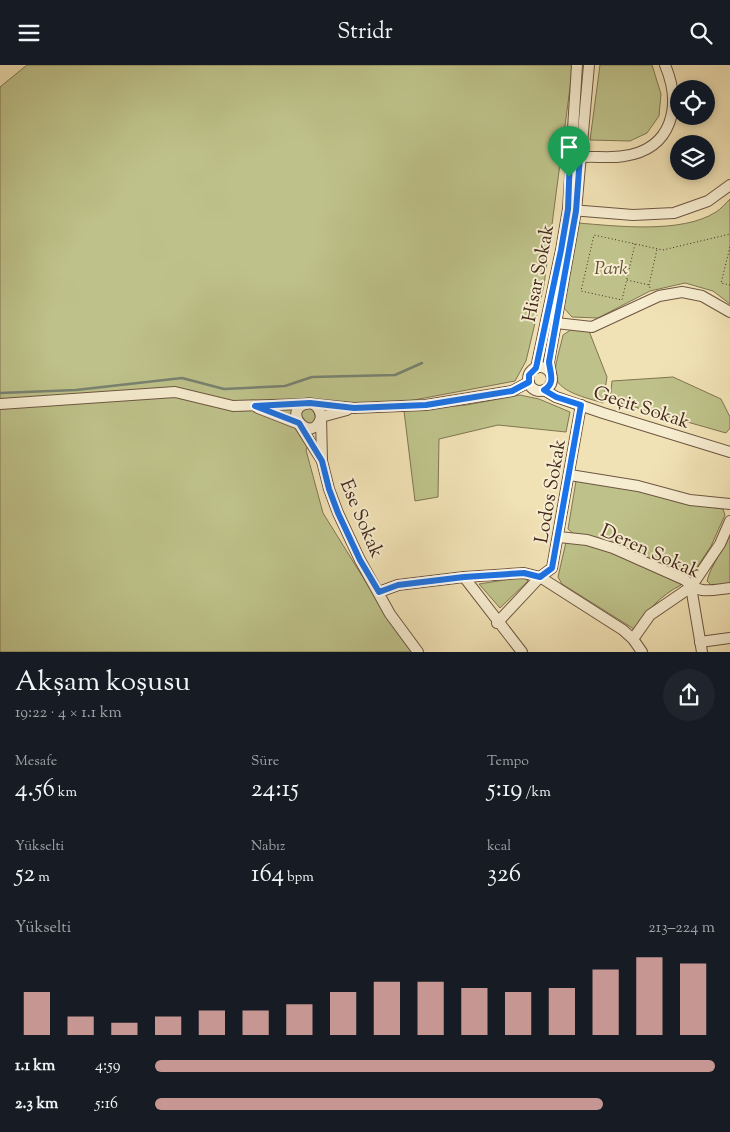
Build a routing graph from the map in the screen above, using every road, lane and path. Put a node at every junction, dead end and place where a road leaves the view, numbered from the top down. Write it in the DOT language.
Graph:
graph roads {
  1 [pos="577,65"];
  2 [pos="588,65"];
  3 [pos="664,65"];
  4 [pos="575,157"];
  5 [pos="730,185"];
  6 [pos="572,210"];
  7 [pos="730,234"];
  8 [pos="635,244"];
  9 [pos="730,247"];
  10 [pos="657,249"];
  11 [pos="626,279"];
  12 [pos="649,285"];
  13 [pos="730,285"];
  14 [pos="654,298"];
  15 [pos="730,312"];
  16 [pos="556,323"];
  17 [pos="536,368"];
  18 [pos="550,373"];
  19 [pos="529,382"];
  20 [pos="544,390"];
  21 [pos="0,404"];
  22 [pos="309,404"];
  23 [pos="581,405"];
  24 [pos="255,406"];
  25 [pos="354,408"];
  26 [pos="321,417"];
  27 [pos="299,423"];
  28 [pos="730,452"];
  29 [pos="322,461"];
  30 [pos="570,475"];
  31 [pos="730,504"];
  32 [pos="730,521"];
  33 [pos="559,537"];
  34 [pos="464,577"];
  35 [pos="540,577"];
  36 [pos="692,587"];
  37 [pos="730,588"];
  38 [pos="379,592"];
  39 [pos="497,623"];
  40 [pos="633,639"];
  41 [pos="730,639"];
  42 [pos="701,647"];
  43 [pos="418,652"];
  44 [pos="522,652"];
  45 [pos="642,652"];
  1 -- 4 [label="street, Hisar Sokak"];
  2 -- 4 [label="street, Hisar Sokak"];
  3 -- 4 [label="street"];
  4 -- 6 [label="street, Hisar Sokak"];
  5 -- 6 [label="street"];
  6 -- 16 [label="street, Hisar Sokak"];
  6 -- 17 [label="street, Hisar Sokak"];
  7 -- 10 [label="path"];
  8 -- 10 [label="path"];
  8 -- 11 [label="path"];
  8 -- 11 [label="path"];
  9 -- 13 [label="path"];
  10 -- 12 [label="path"];
  11 -- 12 [label="path"];
  12 -- 14 [label="path"];
  14 -- 15 [label="street"];
  14 -- 16 [label="street"];
  16 -- 18 [label="street, Hisar Sokak"];
  17 -- 18 [label="street"];
  17 -- 19 [label="street"];
  18 -- 20 [label="street"];
  19 -- 20 [label="street"];
  19 -- 25 [label="street"];
  20 -- 23 [label="street, Geçit Sokak"];
  21 -- 24 [label="street"];
  22 -- 24 [label="street"];
  22 -- 25 [label="street"];
  22 -- 26 [label="street"];
  22 -- 27 [label="street"];
  23 -- 28 [label="street, Geçit Sokak"];
  23 -- 30 [label="street, Lodos Sokak"];
  24 -- 27 [label="street"];
  25 -- 26 [label="street"];
  26 -- 27 [label="street"];
  26 -- 29 [label="street, Ese Sokak"];
  27 -- 29 [label="street"];
  29 -- 38 [label="street, Ese Sokak"];
  30 -- 31 [label="street"];
  30 -- 33 [label="street, Lodos Sokak"];
  32 -- 36 [label="street"];
  33 -- 35 [label="street, Lodos Sokak"];
  33 -- 36 [label="street, Deren Sokak"];
  34 -- 35 [label="street"];
  34 -- 38 [label="street"];
  34 -- 39 [label="street"];
  35 -- 39 [label="street, Lodos Sokak"];
  35 -- 40 [label="street"];
  36 -- 37 [label="street, Deren Sokak"];
  36 -- 40 [label="street"];
  36 -- 42 [label="street"];
  38 -- 43 [label="street, Ese Sokak"];
  39 -- 44 [label="street"];
  40 -- 45 [label="street"];
  41 -- 42 [label="street"];
}
